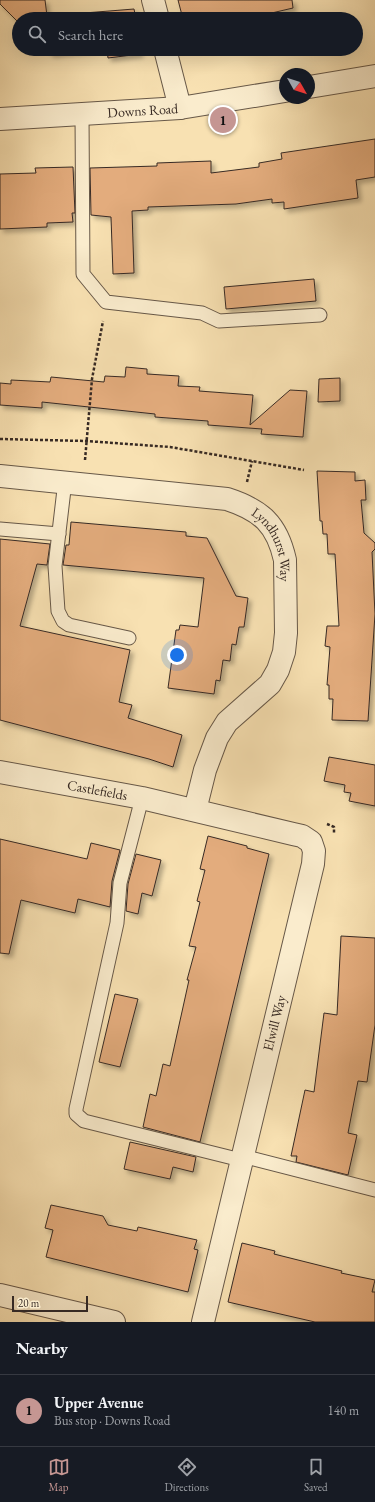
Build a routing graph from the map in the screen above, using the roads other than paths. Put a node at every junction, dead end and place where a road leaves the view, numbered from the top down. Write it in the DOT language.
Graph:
graph roads {
  1 [pos="153,0"];
  2 [pos="156,12"];
  3 [pos="167,56"];
  4 [pos="375,76"];
  5 [pos="315,86"];
  6 [pos="279,92"];
  7 [pos="180,108"];
  8 [pos="82,114"];
  9 [pos="0,119"];
  10 [pos="320,315"];
  11 [pos="0,476"];
  12 [pos="65,481"];
  13 [pos="0,529"];
  14 [pos="59,534"];
  15 [pos="129,638"];
  16 [pos="0,772"];
  17 [pos="142,798"];
  18 [pos="195,810"];
  19 [pos="241,1158"];
  20 [pos="375,1190"];
  21 [pos="0,1295"];
  22 [pos="114,1322"];
  23 [pos="203,1322"];
  1 -- 2 [label="street"];
  3 -- 7 [label="street"];
  4 -- 5 [label="street"];
  6 -- 7 [label="street, Downs Road"];
  7 -- 8 [label="street, Downs Road"];
  8 -- 9 [label="street, Downs Road"];
  8 -- 10 [label="lane"];
  11 -- 12 [label="street, Lyndhurst Way"];
  12 -- 14 [label="lane"];
  12 -- 18 [label="street, Lyndhurst Way"];
  13 -- 14 [label="lane"];
  14 -- 15 [label="lane"];
  16 -- 17 [label="street, Castlefields"];
  17 -- 18 [label="street, Castlefields"];
  17 -- 19 [label="lane"];
  18 -- 19 [label="street, Elwill Way"];
  19 -- 20 [label="lane"];
  19 -- 23 [label="street, Elwill Way"];
  21 -- 22 [label="street"];
}
